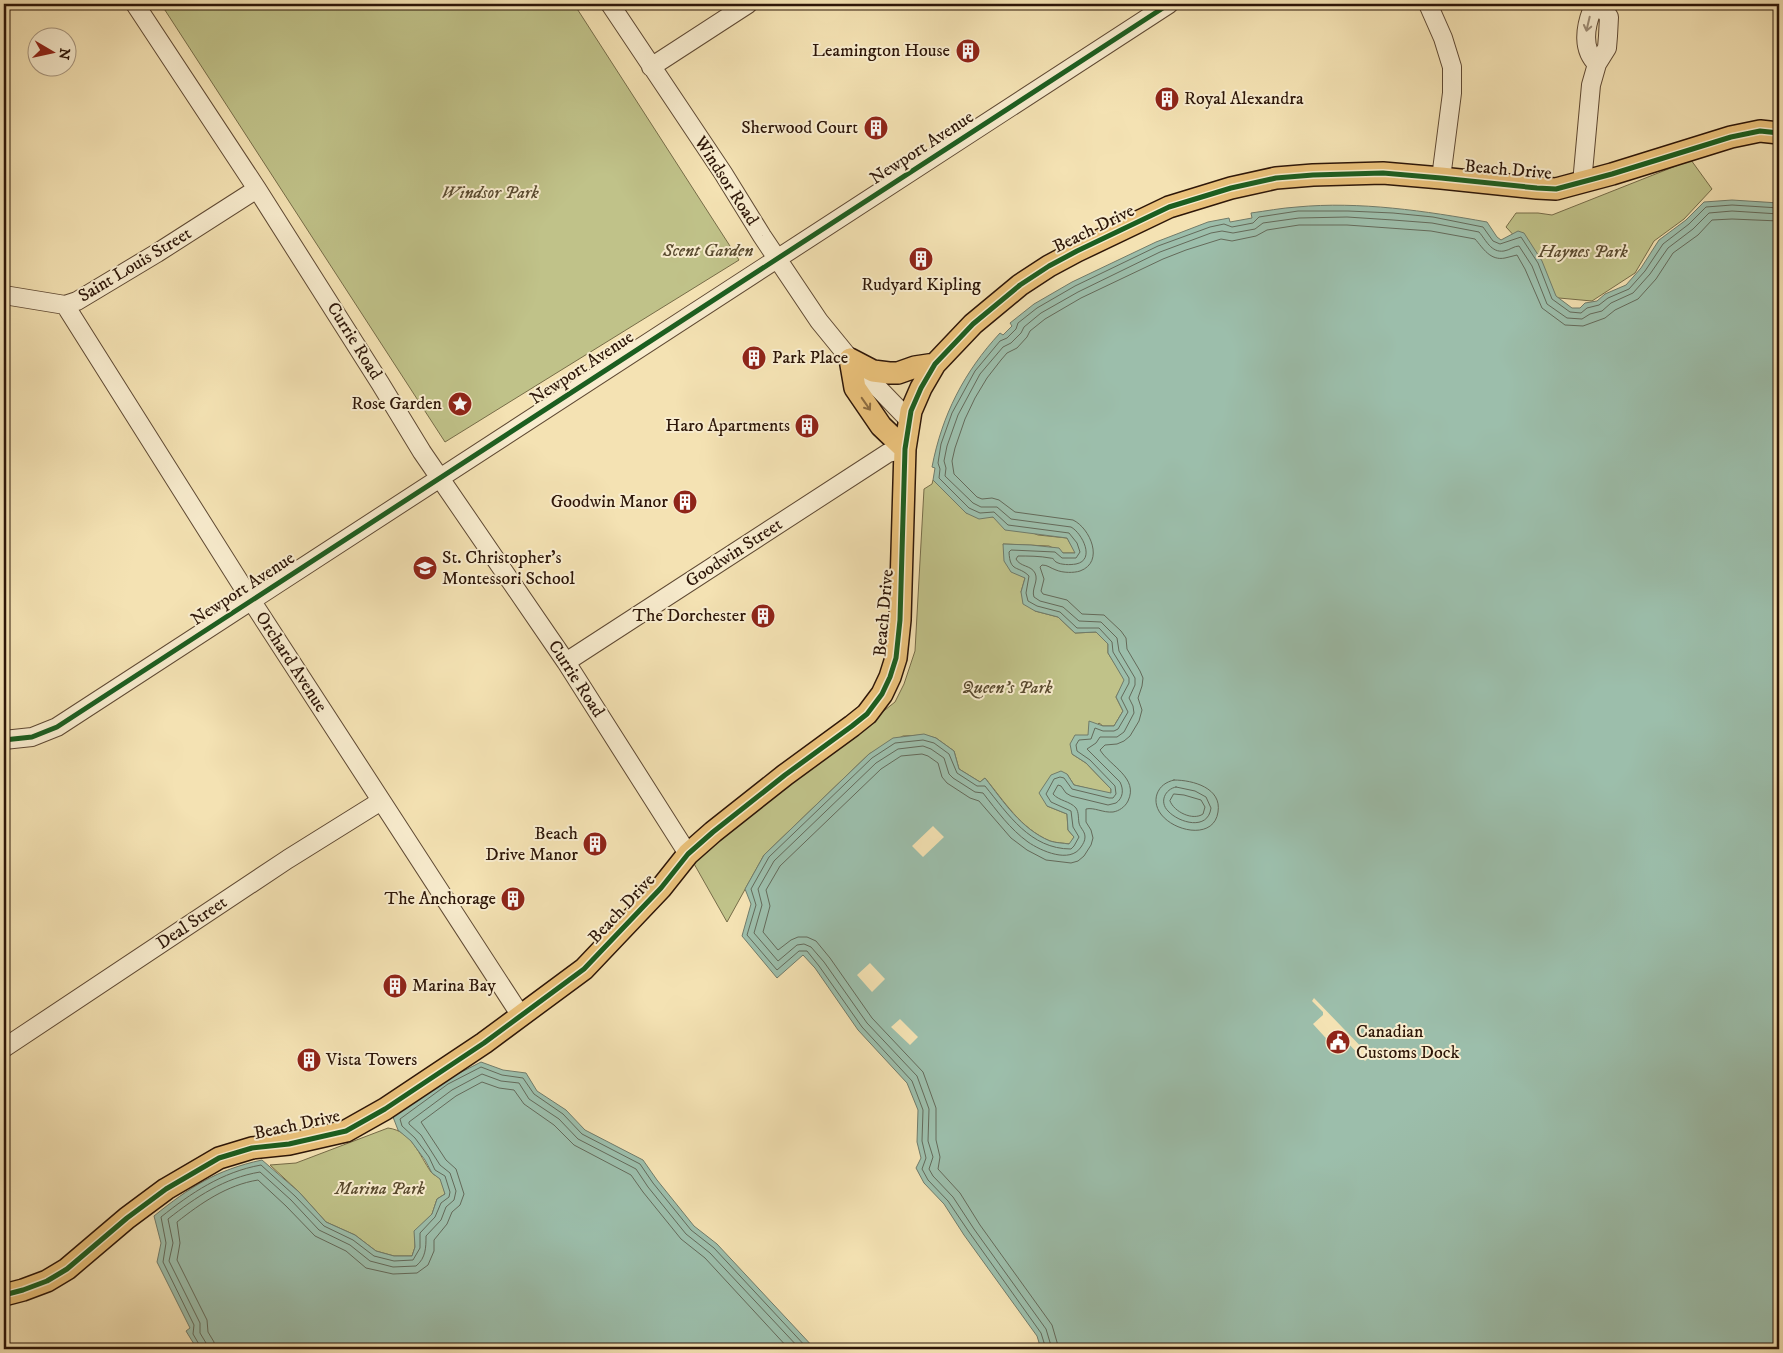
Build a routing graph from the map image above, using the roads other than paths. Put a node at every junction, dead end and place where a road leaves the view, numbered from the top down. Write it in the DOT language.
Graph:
graph roads {
  1 [pos="135,4"];
  2 [pos="610,4"];
  3 [pos="748,4"];
  4 [pos="1169,4"];
  5 [pos="1428,4"];
  6 [pos="1597,64"];
  7 [pos="651,67"];
  8 [pos="1779,133"];
  9 [pos="1441,178"];
  10 [pos="1582,183"];
  11 [pos="256,189"];
  12 [pos="777,258"];
  13 [pos="4,295"];
  14 [pos="65,305"];
  15 [pos="850,359"];
  16 [pos="935,364"];
  17 [pos="909,420"];
  18 [pos="905,449"];
  19 [pos="439,477"];
  20 [pos="251,600"];
  21 [pos="566,662"];
  22 [pos="4,740"];
  23 [pos="381,801"];
  24 [pos="688,854"];
  25 [pos="521,1016"];
  26 [pos="4,1048"];
  27 [pos="4,1295"];
  1 -- 11 [label="street, Currie Road"];
  2 -- 7 [label="street, Windsor Road"];
  3 -- 7 [label="street"];
  4 -- 12 [label="street, Newport Avenue"];
  5 -- 9 [label="street"];
  6 -- 10 [label="street"];
  7 -- 12 [label="street, Windsor Road"];
  8 -- 10 [label="main road, Beach Drive"];
  9 -- 10 [label="main road, Beach Drive"];
  9 -- 16 [label="main road, Beach Drive"];
  11 -- 14 [label="street, Saint Louis Street"];
  11 -- 19 [label="street, Currie Road"];
  12 -- 15 [label="street, Windsor Road"];
  12 -- 19 [label="street, Newport Avenue"];
  13 -- 14 [label="street, Saint Louis Street"];
  14 -- 20 [label="street, Orchard Avenue"];
  15 -- 16 [label="main road"];
  15 -- 17 [label="street, Windsor Road"];
  15 -- 18 [label="main road, one-way"];
  16 -- 17 [label="main road, Beach Drive"];
  17 -- 18 [label="main road, Beach Drive"];
  18 -- 21 [label="street, Goodwin Street"];
  18 -- 24 [label="main road, Beach Drive"];
  19 -- 20 [label="street, Newport Avenue"];
  19 -- 21 [label="street, Currie Road"];
  20 -- 22 [label="street, Newport Avenue"];
  20 -- 23 [label="street, Orchard Avenue"];
  21 -- 24 [label="street, Currie Road"];
  23 -- 25 [label="street, Orchard Avenue"];
  23 -- 26 [label="street, Deal Street"];
  24 -- 25 [label="main road, Beach Drive"];
  25 -- 27 [label="main road, Beach Drive"];
}
